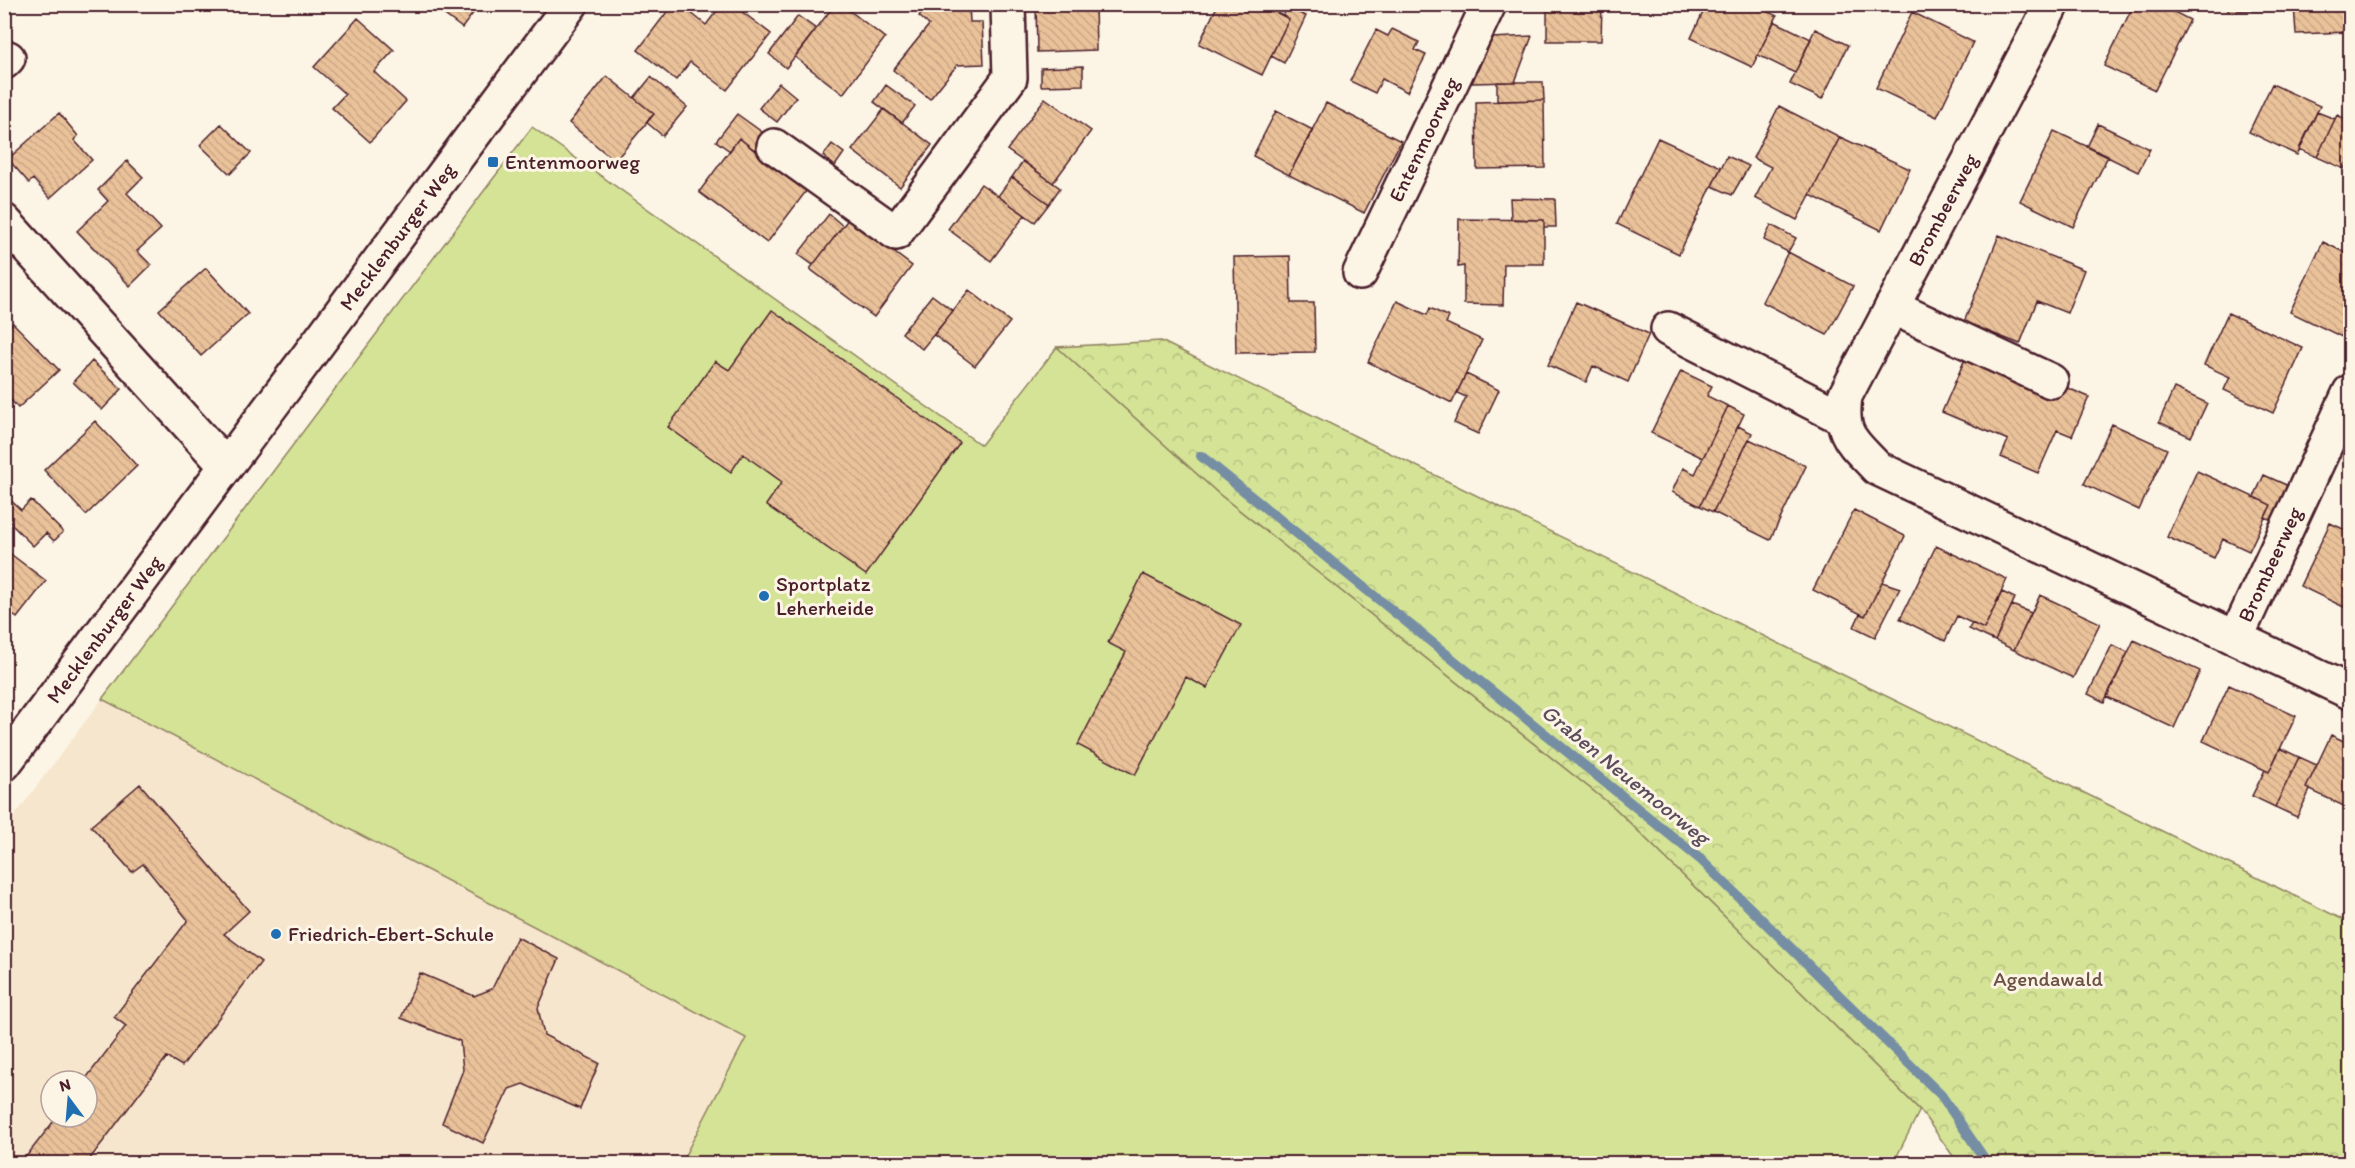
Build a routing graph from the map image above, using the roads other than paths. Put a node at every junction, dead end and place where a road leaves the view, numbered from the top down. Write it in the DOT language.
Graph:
graph roads {
  1 [pos="1008,4"];
  2 [pos="1489,4"];
  3 [pos="2052,4"];
  4 [pos="570,5"];
  5 [pos="774,146"];
  6 [pos="4,221"];
  7 [pos="1360,273"];
  8 [pos="1892,307"];
  9 [pos="1668,329"];
  10 [pos="2051,381"];
  11 [pos="2350,392"];
  12 [pos="1843,418"];
  13 [pos="226,466"];
  14 [pos="2236,638"];
  15 [pos="2350,692"];
  16 [pos="4,764"];
  1 -- 5 [label="street"];
  2 -- 7 [label="street, Entenmoorweg"];
  3 -- 8 [label="street, Brombeerweg"];
  4 -- 13 [label="street, Mecklenburger Weg"];
  6 -- 13 [label="street"];
  8 -- 10 [label="street"];
  8 -- 12 [label="street, Brombeerweg"];
  9 -- 12 [label="street"];
  11 -- 14 [label="street, Brombeerweg"];
  12 -- 14 [label="street, Brombeerweg"];
  13 -- 16 [label="street, Mecklenburger Weg"];
  14 -- 15 [label="street, Brombeerweg"];
}
